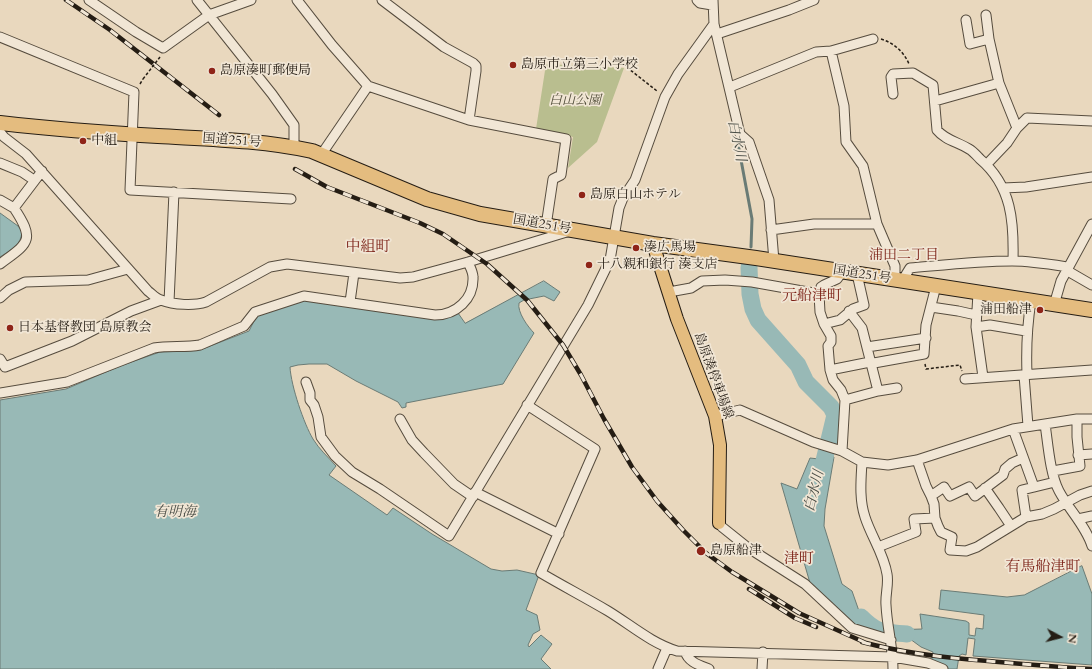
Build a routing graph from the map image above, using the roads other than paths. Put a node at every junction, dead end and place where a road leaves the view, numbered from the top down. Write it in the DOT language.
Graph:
graph roads {
  1 [pos="89,0"];
  2 [pos="197,0"];
  3 [pos="251,0"];
  4 [pos="297,0"];
  5 [pos="382,0"];
  6 [pos="697,0"];
  7 [pos="814,0"];
  8 [pos="713,2"];
  9 [pos="794,4"];
  10 [pos="209,14"];
  11 [pos="986,15"];
  12 [pos="966,20"];
  13 [pos="714,29"];
  14 [pos="0,37"];
  15 [pos="873,39"];
  16 [pos="989,39"];
  17 [pos="831,51"];
  18 [pos="999,83"];
  19 [pos="368,86"];
  20 [pos="730,87"];
  21 [pos="893,94"];
  22 [pos="935,102"];
  23 [pos="469,120"];
  24 [pos="1092,121"];
  25 [pos="0,123"];
  26 [pos="1017,128"];
  27 [pos="0,132"];
  28 [pos="132,134"];
  29 [pos="294,147"];
  30 [pos="321,155"];
  31 [pos="0,163"];
  32 [pos="987,164"];
  33 [pos="42,171"];
  34 [pos="1092,177"];
  35 [pos="34,180"];
  36 [pos="1003,188"];
  37 [pos="174,192"];
  38 [pos="291,198"];
  39 [pos="0,200"];
  40 [pos="14,208"];
  41 [pos="877,224"];
  42 [pos="1092,224"];
  43 [pos="546,226"];
  44 [pos="573,230"];
  45 [pos="771,230"];
  46 [pos="614,237"];
  47 [pos="653,244"];
  48 [pos="774,260"];
  49 [pos="1013,261"];
  50 [pos="468,262"];
  51 [pos="0,264"];
  52 [pos="128,269"];
  53 [pos="1067,269"];
  54 [pos="843,271"];
  55 [pos="354,273"];
  56 [pos="857,274"];
  57 [pos="899,281"];
  58 [pos="1092,285"];
  59 [pos="936,286"];
  60 [pos="669,292"];
  61 [pos="978,293"];
  62 [pos="819,294"];
  63 [pos="0,298"];
  64 [pos="165,301"];
  65 [pos="1031,301"];
  66 [pos="350,302"];
  67 [pos="1054,305"];
  68 [pos="931,307"];
  69 [pos="1092,310"];
  70 [pos="849,312"];
  71 [pos="976,316"];
  72 [pos="824,324"];
  73 [pos="976,327"];
  74 [pos="1026,331"];
  75 [pos="926,338"];
  76 [pos="867,347"];
  77 [pos="0,359"];
  78 [pos="870,362"];
  79 [pos="830,370"];
  80 [pos="1092,370"];
  81 [pos="1025,375"];
  82 [pos="983,377"];
  83 [pos="965,379"];
  84 [pos="306,382"];
  85 [pos="897,388"];
  86 [pos="878,391"];
  87 [pos="0,393"];
  88 [pos="845,400"];
  89 [pos="527,405"];
  90 [pos="715,416"];
  91 [pos="400,419"];
  92 [pos="1077,419"];
  93 [pos="1092,419"];
  94 [pos="1045,424"];
  95 [pos="1028,426"];
  96 [pos="1013,429"];
  97 [pos="840,450"];
  98 [pos="1092,454"];
  99 [pos="1078,455"];
  100 [pos="1023,458"];
  101 [pos="917,460"];
  102 [pos="862,462"];
  103 [pos="1052,471"];
  104 [pos="1055,482"];
  105 [pos="1034,487"];
  106 [pos="985,488"];
  107 [pos="1092,491"];
  108 [pos="474,494"];
  109 [pos="931,496"];
  110 [pos="1066,502"];
  111 [pos="1092,516"];
  112 [pos="1026,517"];
  113 [pos="935,518"];
  114 [pos="1078,519"];
  115 [pos="719,523"];
  116 [pos="1011,526"];
  117 [pos="558,534"];
  118 [pos="1092,546"];
  119 [pos="878,547"];
  120 [pos="891,640"];
  121 [pos="667,648"];
  122 [pos="685,651"];
  123 [pos="763,652"];
  124 [pos="893,657"];
  125 [pos="658,669"];
  126 [pos="709,669"];
  127 [pos="762,669"];
  128 [pos="893,669"];
  129 [pos="943,669"];
  1 -- 10 [label="street"];
  2 -- 10 [label="street"];
  3 -- 10 [label="street"];
  4 -- 19 [label="street"];
  5 -- 23 [label="street"];
  6 -- 8 [label="street"];
  7 -- 9 [label="street"];
  8 -- 13 [label="street"];
  9 -- 13 [label="street"];
  10 -- 29 [label="street"];
  11 -- 16 [label="street"];
  12 -- 16 [label="street"];
  13 -- 20 [label="street"];
  13 -- 46 [label="street"];
  14 -- 28 [label="street"];
  15 -- 17 [label="street"];
  16 -- 18 [label="street"];
  17 -- 20 [label="street"];
  17 -- 41 [label="street"];
  18 -- 22 [label="street"];
  18 -- 26 [label="street"];
  19 -- 23 [label="street"];
  19 -- 30 [label="street"];
  20 -- 45 [label="street"];
  21 -- 22 [label="street"];
  22 -- 32 [label="street"];
  23 -- 43 [label="street"];
  24 -- 26 [label="street"];
  25 -- 28 [label="highway, 国道251号"];
  26 -- 32 [label="street"];
  27 -- 33 [label="street"];
  28 -- 29 [label="highway, 国道251号"];
  28 -- 37 [label="street"];
  29 -- 30 [label="highway, 国道251号"];
  30 -- 43 [label="highway, 国道251号"];
  31 -- 35 [label="street"];
  32 -- 36 [label="street"];
  33 -- 35 [label="street"];
  33 -- 52 [label="street"];
  34 -- 36 [label="street"];
  35 -- 40 [label="street"];
  36 -- 49 [label="street"];
  37 -- 38 [label="street"];
  37 -- 64 [label="street"];
  39 -- 40 [label="street"];
  40 -- 51 [label="street"];
  41 -- 45 [label="street"];
  41 -- 57 [label="street"];
  42 -- 53 [label="street"];
  43 -- 44 [label="highway, 国道251号"];
  44 -- 46 [label="highway, 国道251号"];
  44 -- 50 [label="street"];
  45 -- 48 [label="street"];
  46 -- 47 [label="highway, 国道251号"];
  46 -- 89 [label="street"];
  47 -- 48 [label="highway, 国道251号"];
  47 -- 60 [label="main road, 島原湊停車場線"];
  48 -- 54 [label="highway, 国道251号"];
  49 -- 53 [label="street"];
  49 -- 57 [label="street"];
  50 -- 55 [label="street"];
  50 -- 66 [label="street"];
  52 -- 63 [label="street"];
  52 -- 64 [label="street"];
  53 -- 58 [label="street"];
  53 -- 67 [label="street"];
  54 -- 56 [label="highway, 国道251号"];
  54 -- 62 [label="street"];
  55 -- 64 [label="street"];
  55 -- 66 [label="street"];
  56 -- 57 [label="highway, 国道251号"];
  56 -- 70 [label="street"];
  57 -- 59 [label="highway, 国道251号"];
  59 -- 61 [label="highway, 国道251号"];
  59 -- 68 [label="street"];
  60 -- 62 [label="street"];
  60 -- 90 [label="main road, 島原湊停車場線"];
  61 -- 65 [label="highway, 国道251号"];
  61 -- 71 [label="street"];
  62 -- 72 [label="street"];
  64 -- 77 [label="street"];
  65 -- 67 [label="highway, 国道251号"];
  65 -- 74 [label="street"];
  66 -- 87 [label="street"];
  67 -- 69 [label="highway, 国道251号"];
  68 -- 71 [label="street"];
  68 -- 75 [label="street"];
  70 -- 72 [label="street"];
  70 -- 76 [label="street"];
  71 -- 73 [label="street"];
  72 -- 79 [label="street"];
  73 -- 74 [label="street"];
  73 -- 82 [label="street"];
  74 -- 81 [label="street"];
  75 -- 76 [label="street"];
  75 -- 78 [label="street"];
  76 -- 78 [label="street"];
  78 -- 79 [label="street"];
  78 -- 86 [label="street"];
  79 -- 88 [label="street"];
  80 -- 81 [label="street"];
  81 -- 82 [label="street"];
  81 -- 95 [label="street"];
  82 -- 83 [label="street"];
  84 -- 108 [label="street"];
  85 -- 86 [label="street"];
  86 -- 88 [label="street"];
  88 -- 97 [label="street"];
  89 -- 108 [label="street"];
  89 -- 117 [label="street"];
  90 -- 97 [label="street"];
  90 -- 115 [label="main road, 島原湊停車場線"];
  91 -- 108 [label="street"];
  92 -- 93 [label="street"];
  92 -- 94 [label="street"];
  92 -- 99 [label="street"];
  94 -- 95 [label="street"];
  94 -- 103 [label="street"];
  95 -- 96 [label="street"];
  96 -- 100 [label="street"];
  96 -- 101 [label="street"];
  97 -- 102 [label="street"];
  98 -- 99 [label="street"];
  99 -- 103 [label="street"];
  100 -- 105 [label="street"];
  100 -- 106 [label="street"];
  101 -- 102 [label="street"];
  101 -- 109 [label="street"];
  102 -- 119 [label="street"];
  103 -- 104 [label="street"];
  104 -- 105 [label="street"];
  104 -- 110 [label="street"];
  105 -- 112 [label="street"];
  106 -- 109 [label="street"];
  106 -- 116 [label="street"];
  107 -- 110 [label="street"];
  108 -- 117 [label="street"];
  109 -- 113 [label="street"];
  110 -- 112 [label="street"];
  110 -- 114 [label="street"];
  111 -- 114 [label="street"];
  112 -- 116 [label="street"];
  113 -- 116 [label="street"];
  113 -- 119 [label="street"];
  114 -- 118 [label="street"];
  115 -- 120 [label="street"];
  117 -- 121 [label="street"];
  119 -- 120 [label="street"];
  120 -- 124 [label="street"];
  121 -- 122 [label="street"];
  121 -- 125 [label="street"];
  122 -- 123 [label="street"];
  122 -- 126 [label="street"];
  123 -- 124 [label="street"];
  123 -- 127 [label="street"];
  124 -- 128 [label="street"];
  124 -- 129 [label="street"];
}
